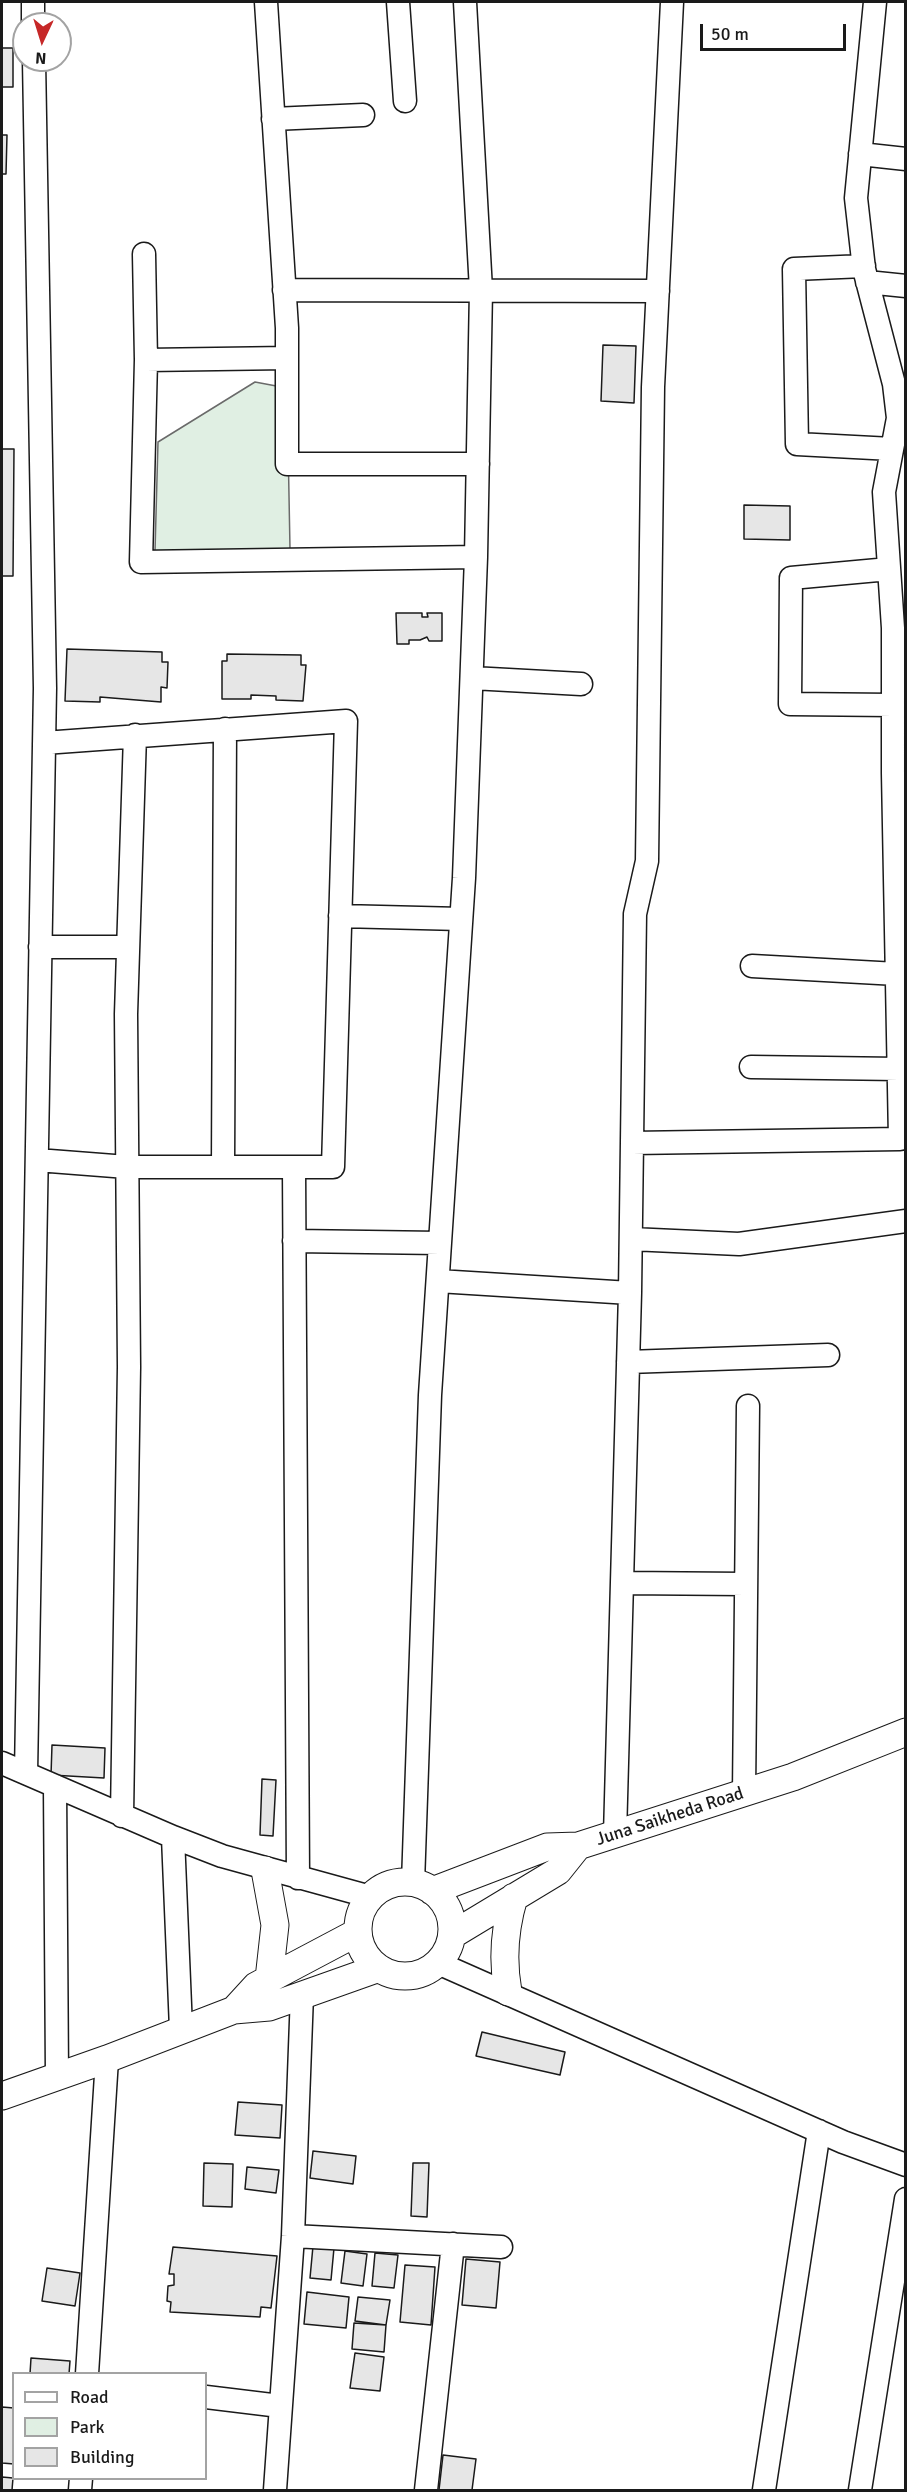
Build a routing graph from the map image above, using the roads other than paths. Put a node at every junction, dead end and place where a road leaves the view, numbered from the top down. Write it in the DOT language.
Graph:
graph roads {
  1 [pos="266,2"];
  2 [pos="398,2"];
  3 [pos="465,2"];
  4 [pos="672,2"];
  5 [pos="875,2"];
  6 [pos="34,72"];
  7 [pos="405,101"];
  8 [pos="363,115"];
  9 [pos="273,119"];
  10 [pos="860,154"];
  11 [pos="906,159"];
  12 [pos="144,254"];
  13 [pos="865,274"];
  14 [pos="906,285"];
  15 [pos="284,290"];
  16 [pos="481,290"];
  17 [pos="658,291"];
  18 [pos="287,358"];
  19 [pos="146,360"];
  20 [pos="892,449"];
  21 [pos="478,464"];
  22 [pos="895,492"];
  23 [pos="476,557"];
  24 [pos="889,569"];
  25 [pos="899,628"];
  26 [pos="472,678"];
  27 [pos="581,684"];
  28 [pos="893,705"];
  29 [pos="225,729"];
  30 [pos="135,735"];
  31 [pos="44,743"];
  32 [pos="900,842"];
  33 [pos="340,916"];
  34 [pos="461,919"];
  35 [pos="40,947"];
  36 [pos="127,947"];
  37 [pos="901,947"];
  38 [pos="752,966"];
  39 [pos="897,974"];
  40 [pos="751,1066"];
  41 [pos="899,1069"];
  42 [pos="903,1114"];
  43 [pos="632,1143"];
  44 [pos="37,1160"];
  45 [pos="127,1167"];
  46 [pos="223,1167"];
  47 [pos="294,1167"];
  48 [pos="906,1221"];
  49 [pos="631,1239"];
  50 [pos="294,1241"];
  51 [pos="440,1244"];
  52 [pos="438,1281"];
  53 [pos="630,1293"];
  54 [pos="828,1355"];
  55 [pos="628,1362"];
  56 [pos="748,1406"];
  57 [pos="622,1583"];
  58 [pos="745,1584"];
  59 [pos="906,1732"];
  60 [pos="2,1763"];
  61 [pos="26,1773"];
  62 [pos="55,1786"];
  63 [pos="744,1793"];
  64 [pos="122,1816"];
  65 [pos="615,1835"];
  66 [pos="172,1838"];
  67 [pos="578,1846"];
  68 [pos="265,1869"];
  69 [pos="298,1878"];
  70 [pos="423,1887"];
  71 [pos="371,1897"];
  72 [pos="514,1897"];
  73 [pos="358,1932"];
  74 [pos="452,1935"];
  75 [pos="438,1963"];
  76 [pos="379,1968"];
  77 [pos="269,1979"];
  78 [pos="508,1992"];
  79 [pos="302,1994"];
  80 [pos="234,2010"];
  81 [pos="181,2029"];
  82 [pos="107,2059"];
  83 [pos="57,2076"];
  84 [pos="2,2096"];
  85 [pos="819,2131"];
  86 [pos="906,2165"];
  87 [pos="906,2199"];
  88 [pos="293,2236"];
  89 [pos="453,2244"];
  90 [pos="501,2247"];
  91 [pos="87,2372"];
  92 [pos="207,2397"];
  93 [pos="280,2406"];
  94 [pos="275,2490"];
  95 [pos="426,2490"];
  96 [pos="764,2490"];
  97 [pos="860,2490"];
  1 -- 9 [label="street"];
  2 -- 7 [label="street"];
  3 -- 16 [label="street"];
  4 -- 17 [label="street"];
  5 -- 10 [label="street"];
  6 -- 31 [label="street"];
  8 -- 9 [label="street"];
  9 -- 15 [label="street"];
  10 -- 11 [label="street"];
  10 -- 13 [label="street"];
  12 -- 19 [label="street"];
  13 -- 14 [label="street"];
  13 -- 20 [label="street"];
  13 -- 20 [label="street"];
  15 -- 16 [label="street"];
  15 -- 18 [label="street"];
  16 -- 17 [label="street"];
  16 -- 21 [label="street"];
  17 -- 43 [label="street"];
  18 -- 19 [label="street"];
  18 -- 21 [label="street"];
  19 -- 23 [label="street"];
  20 -- 22 [label="street"];
  21 -- 23 [label="street"];
  22 -- 24 [label="street"];
  23 -- 26 [label="street"];
  24 -- 25 [label="street"];
  24 -- 28 [label="street"];
  25 -- 28 [label="street"];
  26 -- 27 [label="street"];
  26 -- 34 [label="street"];
  28 -- 32 [label="street"];
  29 -- 30 [label="street"];
  29 -- 33 [label="street"];
  29 -- 46 [label="street"];
  30 -- 31 [label="street"];
  30 -- 36 [label="street"];
  31 -- 35 [label="street"];
  32 -- 37 [label="street"];
  33 -- 34 [label="street"];
  33 -- 47 [label="street"];
  34 -- 51 [label="street"];
  35 -- 36 [label="street"];
  35 -- 44 [label="street"];
  36 -- 45 [label="street"];
  37 -- 39 [label="street"];
  38 -- 39 [label="street"];
  39 -- 41 [label="street"];
  40 -- 41 [label="street"];
  41 -- 42 [label="street"];
  42 -- 43 [label="street"];
  43 -- 49 [label="street"];
  44 -- 45 [label="street"];
  44 -- 61 [label="street"];
  45 -- 46 [label="street"];
  45 -- 64 [label="street"];
  46 -- 47 [label="street"];
  47 -- 50 [label="street"];
  48 -- 49 [label="street"];
  49 -- 53 [label="street"];
  50 -- 51 [label="street"];
  50 -- 69 [label="street"];
  51 -- 52 [label="street"];
  52 -- 53 [label="street"];
  52 -- 70 [label="street"];
  53 -- 55 [label="street"];
  54 -- 55 [label="street"];
  55 -- 57 [label="street"];
  56 -- 58 [label="street"];
  57 -- 58 [label="street"];
  57 -- 65 [label="street"];
  58 -- 63 [label="street"];
  59 -- 63 [label="main road, Juna Saikheda Road"];
  60 -- 61 [label="street"];
  61 -- 62 [label="street"];
  62 -- 64 [label="street"];
  62 -- 83 [label="street"];
  63 -- 65 [label="main road, Juna Saikheda Road"];
  64 -- 66 [label="street"];
  65 -- 67 [label="main road, Juna Saikheda Road"];
  66 -- 68 [label="street"];
  66 -- 81 [label="street"];
  67 -- 70 [label="main road, Juna Saikheda Road"];
  67 -- 72 [label="main road"];
  68 -- 69 [label="street"];
  68 -- 77 [label="main road"];
  69 -- 71 [label="street"];
  70 -- 71 [label="main road"];
  70 -- 74 [label="main road"];
  71 -- 73 [label="main road"];
  72 -- 74 [label="main road"];
  72 -- 78 [label="main road"];
  73 -- 76 [label="main road"];
  73 -- 77 [label="main road"];
  74 -- 75 [label="main road"];
  75 -- 76 [label="main road"];
  75 -- 78 [label="street"];
  76 -- 79 [label="main road"];
  77 -- 80 [label="main road"];
  78 -- 85 [label="street"];
  79 -- 80 [label="main road"];
  79 -- 88 [label="street"];
  80 -- 81 [label="main road"];
  81 -- 82 [label="main road"];
  82 -- 83 [label="main road"];
  82 -- 91 [label="street"];
  83 -- 84 [label="main road"];
  85 -- 86 [label="street"];
  85 -- 96 [label="street"];
  87 -- 97 [label="street"];
  88 -- 89 [label="street"];
  88 -- 93 [label="street"];
  89 -- 90 [label="street"];
  89 -- 95 [label="street"];
  92 -- 93 [label="street"];
  93 -- 94 [label="street"];
}
